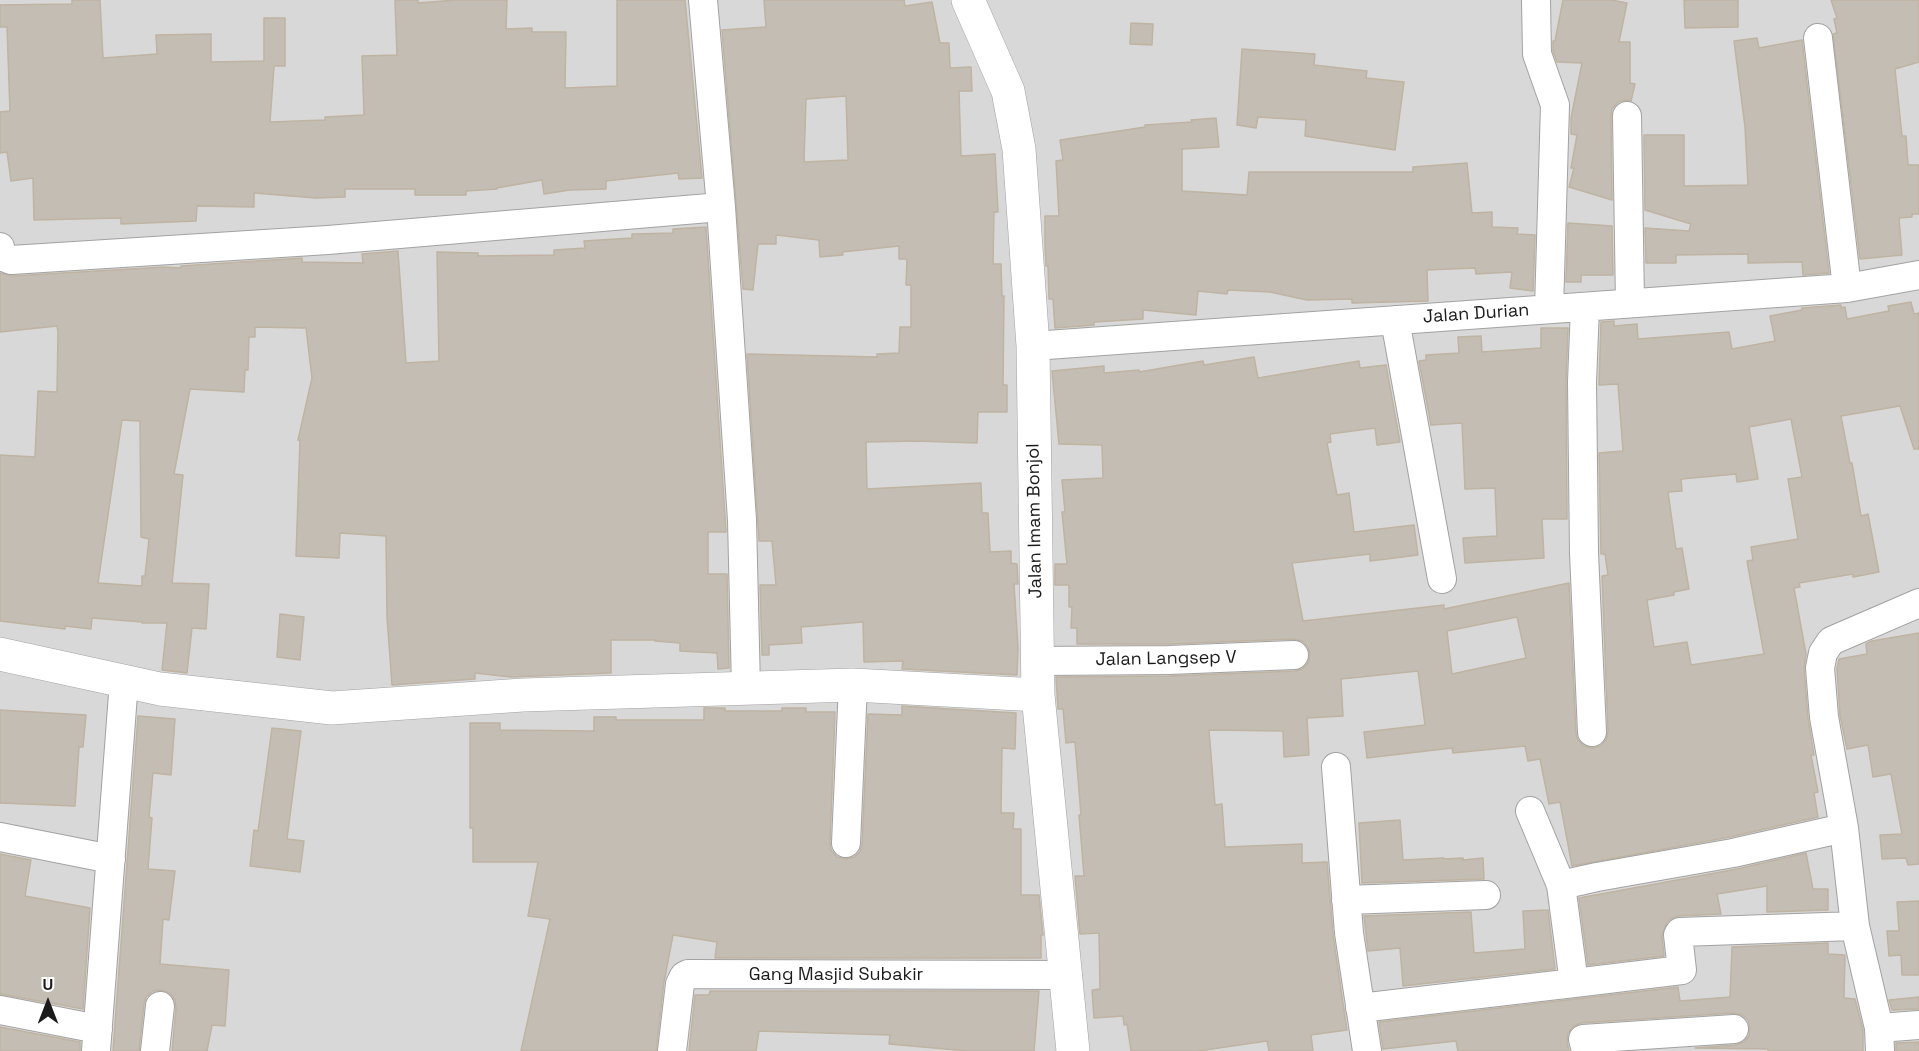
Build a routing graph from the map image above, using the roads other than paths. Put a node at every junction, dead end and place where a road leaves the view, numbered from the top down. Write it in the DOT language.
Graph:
graph roads {
  1 [pos="703,0"];
  2 [pos="968,0"];
  3 [pos="1536,0"];
  4 [pos="1818,38"];
  5 [pos="1627,116"];
  6 [pos="721,207"];
  7 [pos="0,247"];
  8 [pos="1919,275"];
  9 [pos="1847,288"];
  10 [pos="1630,303"];
  11 [pos="1585,307"];
  12 [pos="1549,309"];
  13 [pos="1395,320"];
  14 [pos="1033,346"];
  15 [pos="1442,579"];
  16 [pos="1919,603"];
  17 [pos="0,654"];
  18 [pos="1294,655"];
  19 [pos="1037,661"];
  20 [pos="124,681"];
  21 [pos="853,685"];
  22 [pos="746,688"];
  23 [pos="1038,695"];
  24 [pos="1592,732"];
  25 [pos="1336,767"];
  26 [pos="1530,811"];
  27 [pos="1844,828"];
  28 [pos="0,837"];
  29 [pos="846,843"];
  30 [pos="111,859"];
  31 [pos="1561,885"];
  32 [pos="1486,895"];
  33 [pos="1346,900"];
  34 [pos="1855,926"];
  35 [pos="1066,975"];
  36 [pos="1574,983"];
  37 [pos="160,1006"];
  38 [pos="1360,1008"];
  39 [pos="0,1010"];
  40 [pos="1919,1025"];
  41 [pos="1734,1029"];
  42 [pos="97,1040"];
  43 [pos="1879,1040"];
  44 [pos="155,1051"];
  45 [pos="672,1051"];
  46 [pos="1073,1051"];
  47 [pos="1367,1051"];
  48 [pos="1586,1051"];
  1 -- 6 [label="street"];
  2 -- 14 [label="street, Jalan Imam Bonjol"];
  3 -- 12 [label="street"];
  4 -- 9 [label="street"];
  5 -- 10 [label="street"];
  6 -- 7 [label="street"];
  6 -- 22 [label="street"];
  8 -- 9 [label="street, Jalan Durian"];
  9 -- 10 [label="street, Jalan Durian"];
  10 -- 11 [label="street, Jalan Durian"];
  11 -- 12 [label="street, Jalan Durian"];
  11 -- 24 [label="street"];
  12 -- 13 [label="street, Jalan Durian"];
  13 -- 14 [label="street, Jalan Durian"];
  13 -- 15 [label="street"];
  14 -- 19 [label="street, Jalan Imam Bonjol"];
  16 -- 27 [label="street"];
  17 -- 20 [label="street"];
  18 -- 19 [label="street, Jalan Langsep V"];
  19 -- 23 [label="street, Jalan Imam Bonjol"];
  20 -- 22 [label="street"];
  20 -- 30 [label="street"];
  21 -- 22 [label="street"];
  21 -- 23 [label="street"];
  21 -- 29 [label="street"];
  23 -- 35 [label="street, Jalan Imam Bonjol"];
  25 -- 33 [label="street"];
  26 -- 31 [label="street"];
  27 -- 31 [label="street"];
  27 -- 34 [label="street"];
  28 -- 30 [label="street"];
  30 -- 42 [label="street"];
  31 -- 36 [label="street"];
  32 -- 33 [label="street"];
  33 -- 38 [label="street"];
  34 -- 36 [label="street"];
  34 -- 43 [label="street"];
  35 -- 45 [label="street, Gang Masjid Subakir"];
  35 -- 46 [label="street, Jalan Imam Bonjol"];
  36 -- 38 [label="street"];
  37 -- 44 [label="street"];
  38 -- 47 [label="street"];
  39 -- 42 [label="street"];
  40 -- 43 [label="street"];
  41 -- 48 [label="street"];
}
